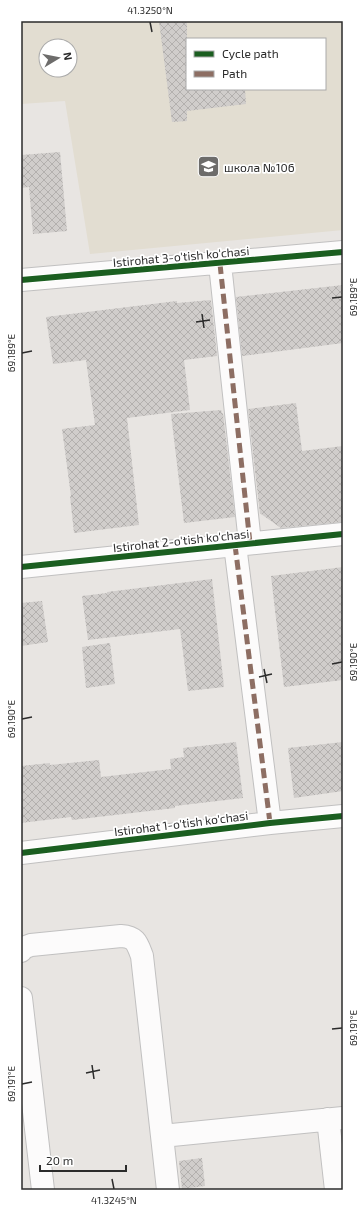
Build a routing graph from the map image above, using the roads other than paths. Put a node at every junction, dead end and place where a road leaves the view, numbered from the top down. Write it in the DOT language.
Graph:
graph roads {
  1 [pos="343,252"];
  2 [pos="220,264"];
  3 [pos="21,280"];
  4 [pos="343,534"];
  5 [pos="243,544"];
  6 [pos="21,567"];
  7 [pos="343,816"];
  8 [pos="270,823"];
  9 [pos="21,853"];
  10 [pos="21,951"];
  11 [pos="21,998"];
  12 [pos="336,1119"];
  13 [pos="162,1136"];
  14 [pos="43,1190"];
  15 [pos="168,1190"];
  16 [pos="336,1190"];
  1 -- 2 [label="street, Istirohat 3-o'tish ko'chasi"];
  2 -- 3 [label="street, Istirohat 3-o'tish ko'chasi"];
  2 -- 5 [label="street"];
  4 -- 5 [label="street, Istirohat 2-o'tish ko'chasi"];
  5 -- 6 [label="street, Istirohat 2-o'tish ko'chasi"];
  5 -- 8 [label="street"];
  7 -- 8 [label="street, Istirohat 1-o'tish ko'chasi"];
  8 -- 9 [label="street, Istirohat 1-o'tish ko'chasi"];
  10 -- 13 [label="street"];
  11 -- 14 [label="street"];
  12 -- 13 [label="street"];
  12 -- 16 [label="street"];
  13 -- 15 [label="street"];
}
